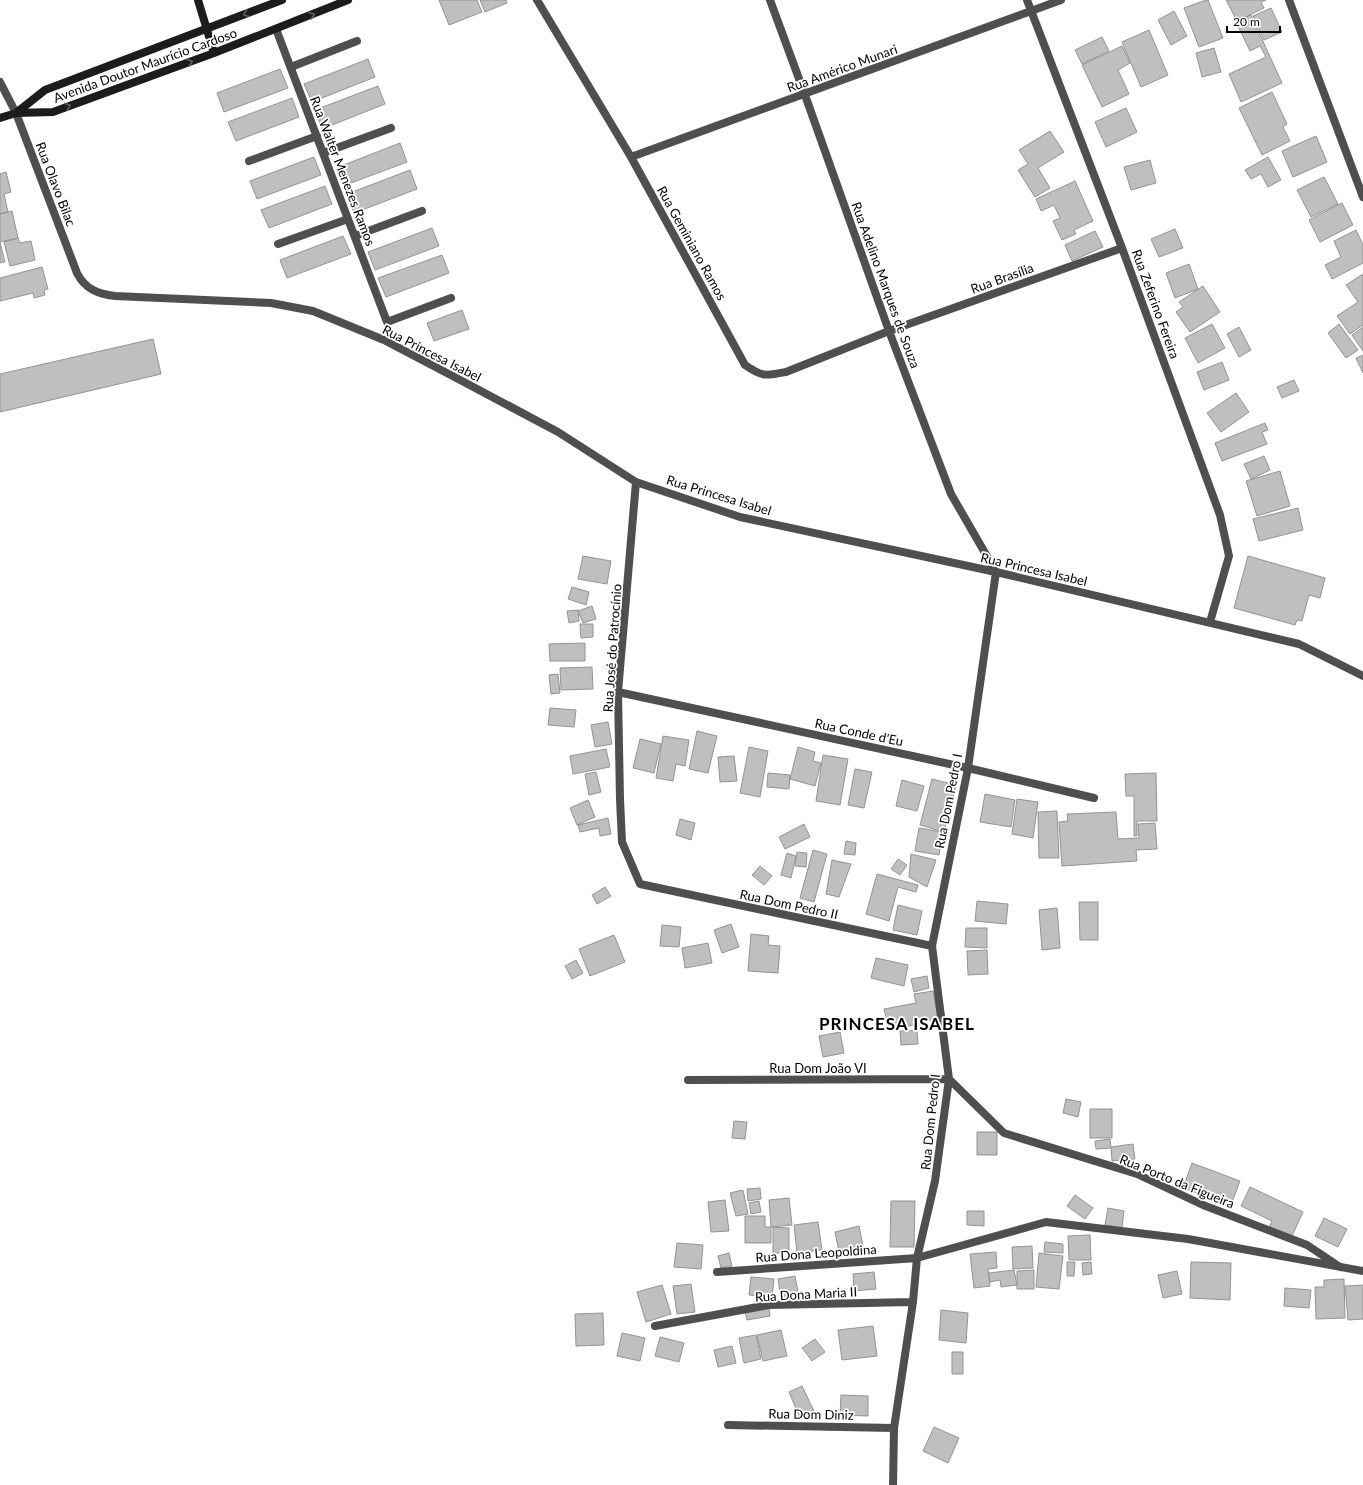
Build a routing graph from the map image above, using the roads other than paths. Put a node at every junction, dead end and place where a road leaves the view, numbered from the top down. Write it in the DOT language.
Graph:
graph roads {
  1 [pos="198,0"];
  2 [pos="282,0"];
  3 [pos="348,0"];
  4 [pos="537,0"];
  5 [pos="770,0"];
  6 [pos="1027,0"];
  7 [pos="1061,0"];
  8 [pos="1289,0"];
  9 [pos="1031,10"];
  10 [pos="207,29"];
  11 [pos="276,29"];
  12 [pos="356,41"];
  13 [pos="214,53"];
  14 [pos="291,67"];
  15 [pos="0,82"];
  16 [pos="805,95"];
  17 [pos="16,113"];
  18 [pos="0,118"];
  19 [pos="391,128"];
  20 [pos="317,136"];
  21 [pos="323,153"];
  22 [pos="631,158"];
  23 [pos="249,161"];
  24 [pos="1363,198"];
  25 [pos="422,211"];
  26 [pos="348,219"];
  27 [pos="354,236"];
  28 [pos="278,244"];
  29 [pos="1122,248"];
  30 [pos="93,291"];
  31 [pos="451,298"];
  32 [pos="889,331"];
  33 [pos="636,482"];
  34 [pos="996,572"];
  35 [pos="1210,622"];
  36 [pos="1363,676"];
  37 [pos="618,692"];
  38 [pos="968,768"];
  39 [pos="1094,798"];
  40 [pos="640,884"];
  41 [pos="932,946"];
  42 [pos="949,1079"];
  43 [pos="688,1080"];
  44 [pos="918,1258"];
  45 [pos="1340,1267"];
  46 [pos="1363,1271"];
  47 [pos="717,1272"];
  48 [pos="913,1302"];
  49 [pos="655,1326"];
  50 [pos="728,1425"];
  51 [pos="894,1428"];
  52 [pos="893,1485"];
  1 -- 10 [label="street"];
  2 -- 10 [label="street, Avenida Doutor Maurício Cardoso, one-way"];
  11 -- 3 [label="street, Avenida Doutor Maurício Cardoso, one-way"];
  4 -- 22 [label="street, Rua Geminiano Ramos"];
  5 -- 16 [label="street, Rua Adelino Marques de Souza"];
  6 -- 9 [label="street, Rua Zeferino Fereira"];
  7 -- 9 [label="street, Rua Américo Munari"];
  8 -- 24 [label="street"];
  9 -- 16 [label="street, Rua Américo Munari"];
  9 -- 29 [label="street, Rua Zeferino Fereira"];
  10 -- 13 [label="street"];
  10 -- 17 [label="street, Avenida Doutor Maurício Cardoso"];
  11 -- 13 [label="street, Avenida Doutor Maurício Cardoso"];
  11 -- 14 [label="street, Rua Walter Menezes Ramos"];
  12 -- 14 [label="street"];
  17 -- 13 [label="street, Avenida Doutor Maurício Cardoso, one-way"];
  14 -- 20 [label="street, Rua Walter Menezes Ramos"];
  15 -- 17 [label="street, Rua Olavo Bilac"];
  16 -- 22 [label="street, Rua Américo Munari"];
  16 -- 32 [label="street, Rua Adelino Marques de Souza"];
  17 -- 18 [label="street"];
  17 -- 30 [label="street, Rua Olavo Bilac"];
  19 -- 21 [label="street"];
  20 -- 21 [label="street, Rua Walter Menezes Ramos"];
  20 -- 23 [label="street"];
  21 -- 26 [label="street, Rua Walter Menezes Ramos"];
  22 -- 32 [label="street, Rua Geminiano Ramos"];
  25 -- 27 [label="street"];
  26 -- 27 [label="street, Rua Walter Menezes Ramos"];
  26 -- 28 [label="street"];
  27 -- 31 [label="street, Rua Walter Menezes Ramos"];
  29 -- 32 [label="street, Rua Brasília"];
  29 -- 35 [label="street, Rua Zeferino Fereira"];
  30 -- 33 [label="street, Rua Princesa Isabel"];
  32 -- 34 [label="street, Rua Adelino Marques de Souza"];
  33 -- 34 [label="street, Rua Princesa Isabel"];
  33 -- 37 [label="street, Rua José do Patrocínio"];
  34 -- 35 [label="street, Rua Princesa Isabel"];
  34 -- 38 [label="street, Rua Dom Pedro I"];
  35 -- 36 [label="street, Rua Princesa Isabel"];
  37 -- 38 [label="street, Rua Conde d'Eu"];
  37 -- 40 [label="street, Rua José do Patrocínio"];
  38 -- 39 [label="street, Rua Conde d'Eu"];
  38 -- 41 [label="street, Rua Dom Pedro I"];
  40 -- 41 [label="street, Rua Dom Pedro II"];
  41 -- 42 [label="street, Rua Dom Pedro I"];
  42 -- 43 [label="street, Rua Dom João VI"];
  42 -- 44 [label="street, Rua Dom Pedro I"];
  42 -- 45 [label="street, Rua Porto da Figueira"];
  44 -- 45 [label="street, Rua Porto da Figueira"];
  44 -- 47 [label="street, Rua Dona Leopoldina"];
  44 -- 48 [label="street, Rua Dom Pedro I"];
  45 -- 46 [label="street, Rua Porto da Figueira"];
  48 -- 49 [label="street, Rua Dona Maria II"];
  48 -- 51 [label="street, Rua Dom Pedro I"];
  50 -- 51 [label="street, Rua Dom Diniz"];
  51 -- 52 [label="street, Rua Dom Pedro I"];
}
